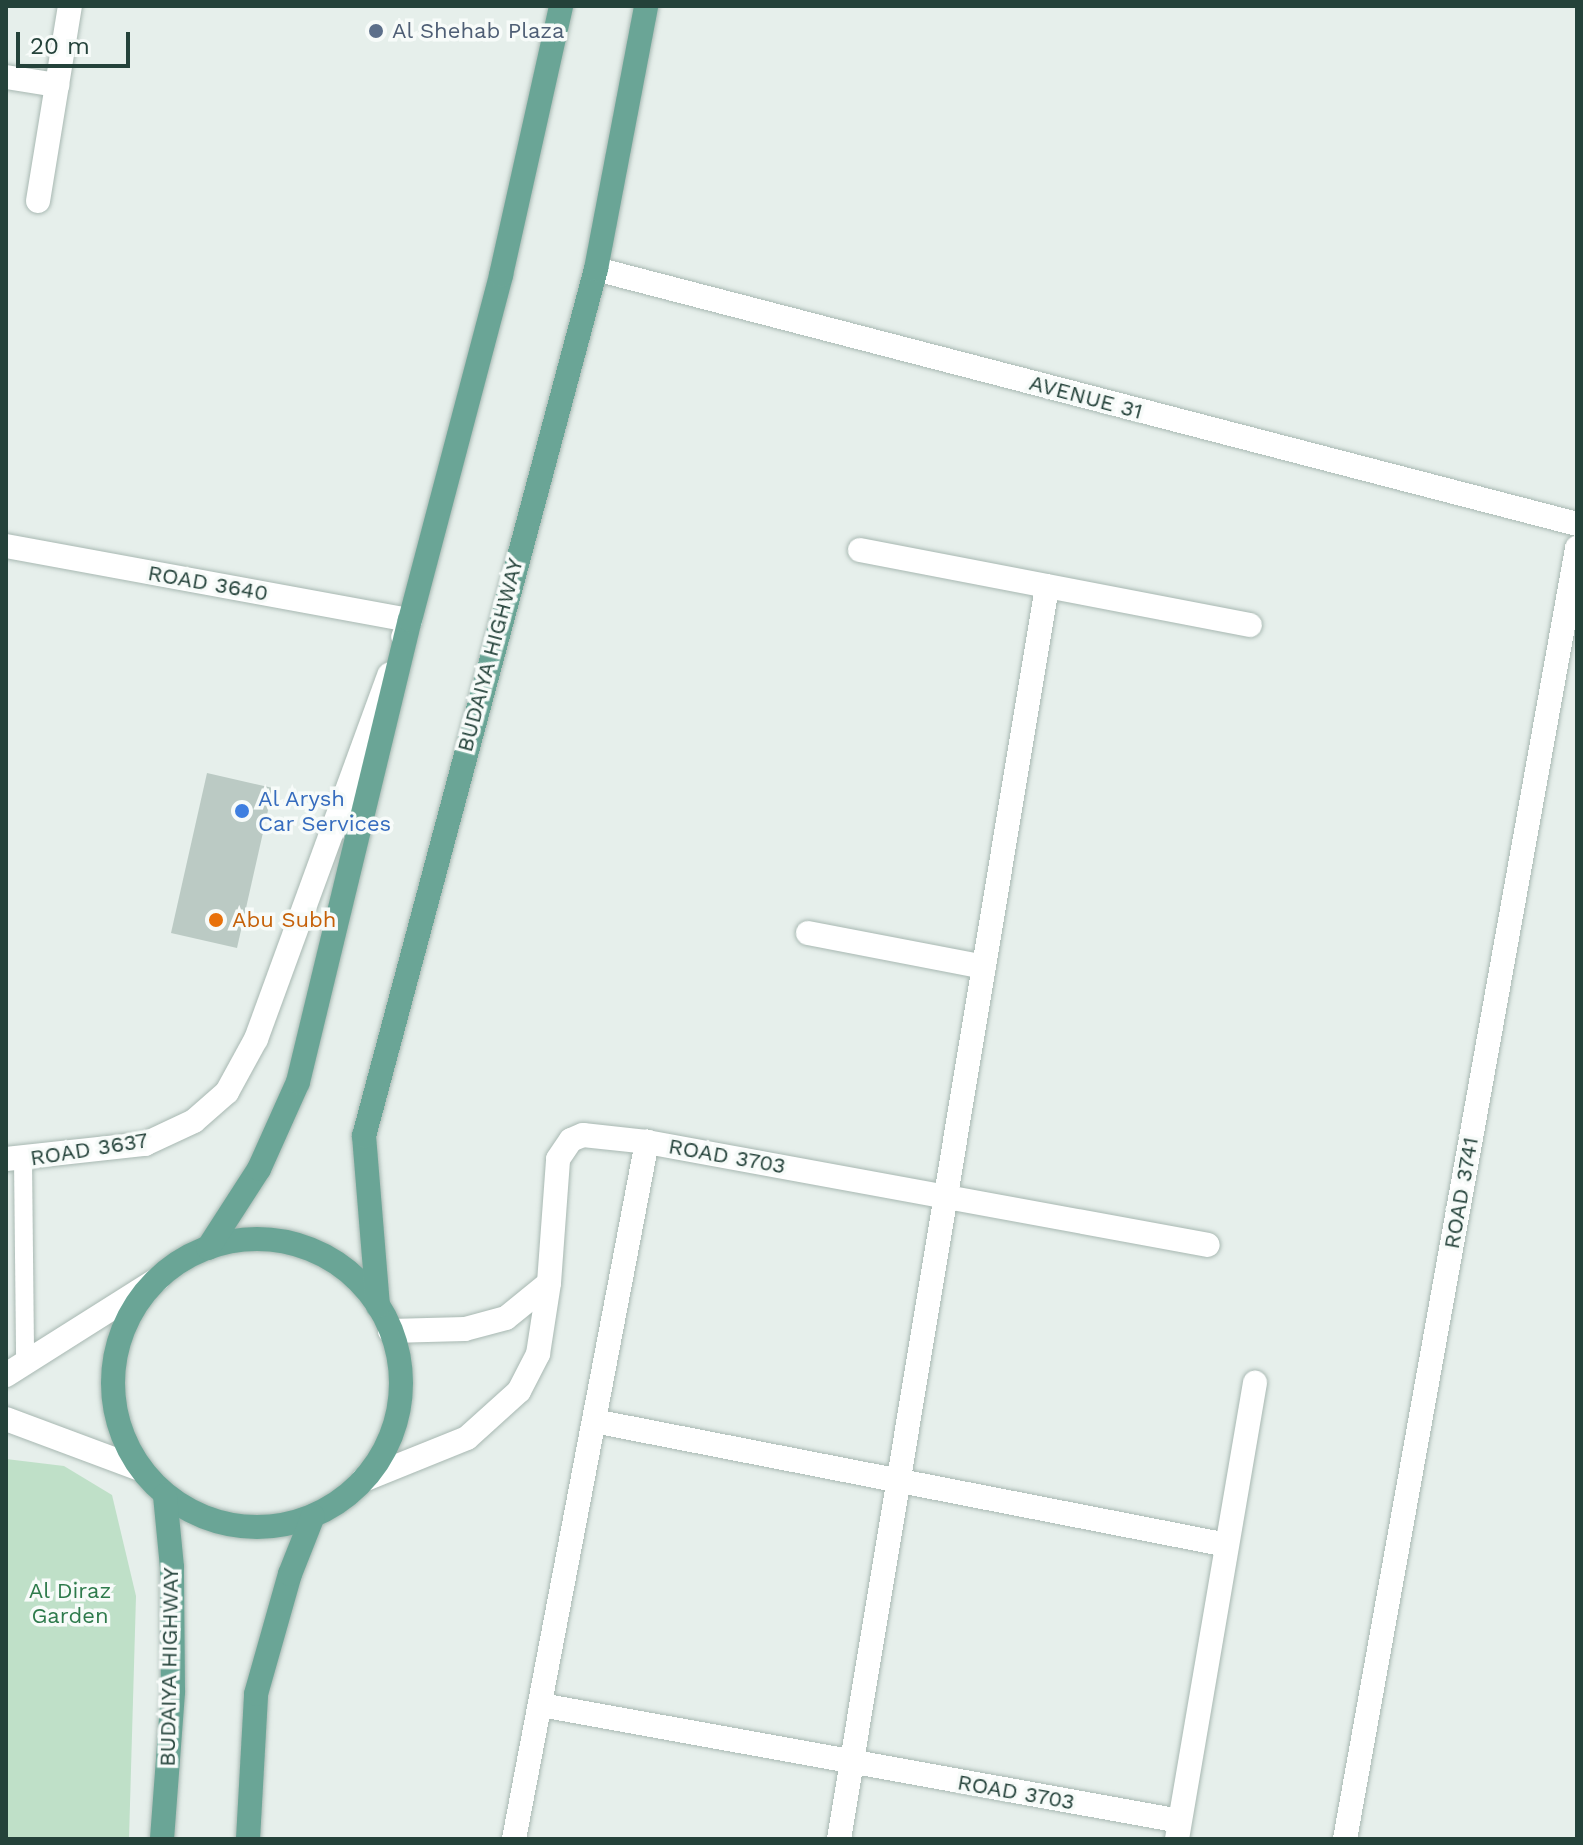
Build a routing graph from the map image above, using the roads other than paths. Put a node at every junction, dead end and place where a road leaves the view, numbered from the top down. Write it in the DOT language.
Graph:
graph roads {
  1 [pos="70,6"];
  2 [pos="561,6"];
  3 [pos="646,6"];
  4 [pos="6,77"];
  5 [pos="57,85"];
  6 [pos="38,201"];
  7 [pos="596,269"];
  8 [pos="1577,524"];
  9 [pos="6,546"];
  10 [pos="1577,548"];
  11 [pos="860,550"];
  12 [pos="1047,586"];
  13 [pos="410,620"];
  14 [pos="1250,625"];
  15 [pos="808,933"];
  16 [pos="984,967"];
  17 [pos="647,1142"];
  18 [pos="15,1159"];
  19 [pos="945,1197"];
  20 [pos="1208,1245"];
  21 [pos="208,1248"];
  22 [pos="158,1279"];
  23 [pos="549,1283"];
  24 [pos="378,1306"];
  25 [pos="390,1331"];
  26 [pos="16,1370"];
  27 [pos="1255,1383"];
  28 [pos="6,1419"];
  29 [pos="594,1421"];
  30 [pos="140,1469"];
  31 [pos="363,1480"];
  32 [pos="898,1480"];
  33 [pos="165,1495"];
  34 [pos="313,1516"];
  35 [pos="1227,1545"];
  36 [pos="541,1705"];
  37 [pos="852,1762"];
  38 [pos="1178,1830"];
  39 [pos="162,1839"];
  40 [pos="248,1839"];
  41 [pos="514,1839"];
  42 [pos="839,1839"];
  43 [pos="1345,1839"];
  1 -- 5 [label="street"];
  2 -- 13 [label="main road"];
  3 -- 7 [label="main road, BUDAIYA HIGHWAY"];
  4 -- 5 [label="street"];
  5 -- 6 [label="street"];
  7 -- 8 [label="street, AVENUE 31"];
  7 -- 24 [label="main road, BUDAIYA HIGHWAY"];
  9 -- 13 [label="street, ROAD 3640"];
  10 -- 43 [label="street, ROAD 3741"];
  11 -- 12 [label="street"];
  12 -- 14 [label="street"];
  12 -- 16 [label="street"];
  13 -- 18 [label="street, ROAD 3637"];
  13 -- 21 [label="main road"];
  15 -- 16 [label="street"];
  16 -- 19 [label="street"];
  17 -- 19 [label="street, ROAD 3703"];
  17 -- 23 [label="street"];
  17 -- 29 [label="street, ROAD 3703"];
  18 -- 26 [label="lane"];
  19 -- 20 [label="street, ROAD 3703"];
  19 -- 32 [label="street"];
  21 -- 22 [label="main road"];
  21 -- 24 [label="main road"];
  22 -- 26 [label="street"];
  22 -- 30 [label="main road"];
  23 -- 25 [label="street"];
  23 -- 31 [label="street"];
  24 -- 25 [label="main road"];
  25 -- 31 [label="main road"];
  27 -- 35 [label="street, ROAD 3703"];
  28 -- 30 [label="street"];
  29 -- 32 [label="street"];
  29 -- 36 [label="street, ROAD 3703"];
  30 -- 33 [label="main road"];
  31 -- 34 [label="main road"];
  32 -- 35 [label="street"];
  32 -- 37 [label="street"];
  33 -- 34 [label="main road"];
  33 -- 39 [label="main road, BUDAIYA HIGHWAY"];
  34 -- 40 [label="main road"];
  35 -- 38 [label="street, ROAD 3703"];
  36 -- 37 [label="street, ROAD 3703"];
  36 -- 41 [label="street, ROAD 3703"];
  37 -- 38 [label="street, ROAD 3703"];
  37 -- 42 [label="street"];
}
